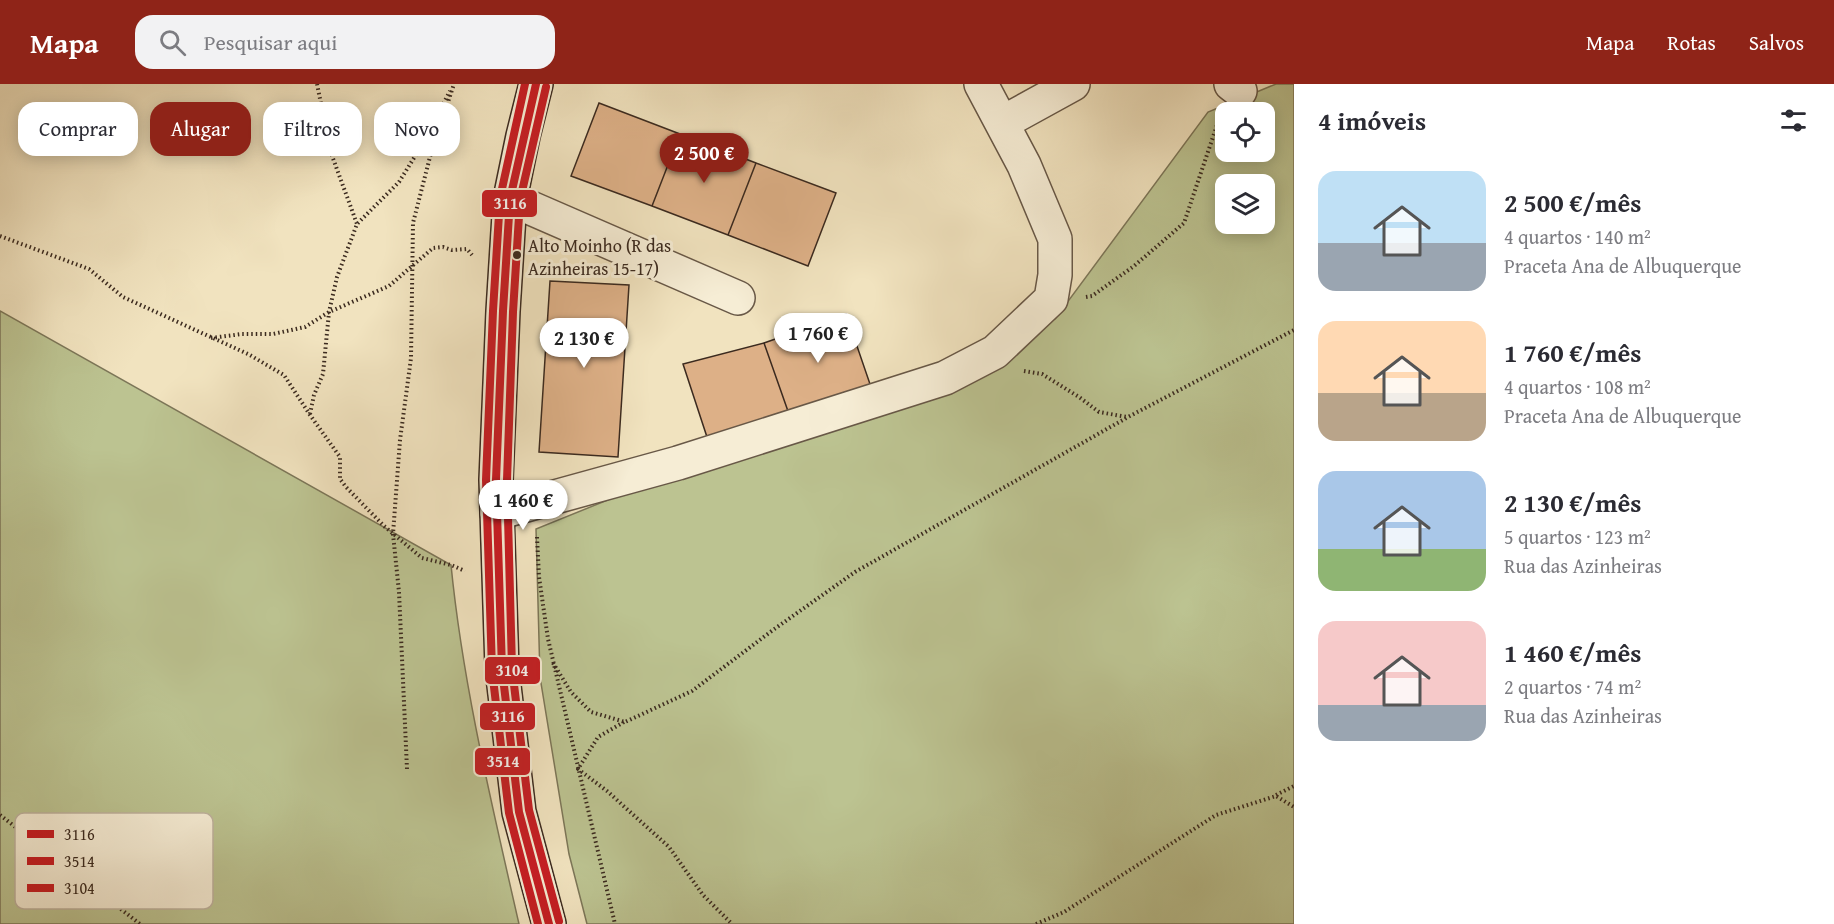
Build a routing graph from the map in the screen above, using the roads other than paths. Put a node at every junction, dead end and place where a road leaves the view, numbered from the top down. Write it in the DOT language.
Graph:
graph roads {
  1 [pos="536,84"];
  2 [pos="981,84"];
  3 [pos="1072,84"];
  4 [pos="1002,123"];
  5 [pos="510,199"];
  6 [pos="738,298"];
  7 [pos="497,513"];
  8 [pos="549,924"];
  1 -- 5 [label="street"];
  2 -- 4 [label="street"];
  3 -- 4 [label="street"];
  4 -- 7 [label="street"];
  5 -- 6 [label="street"];
  5 -- 7 [label="street"];
  7 -- 8 [label="street"];
}
